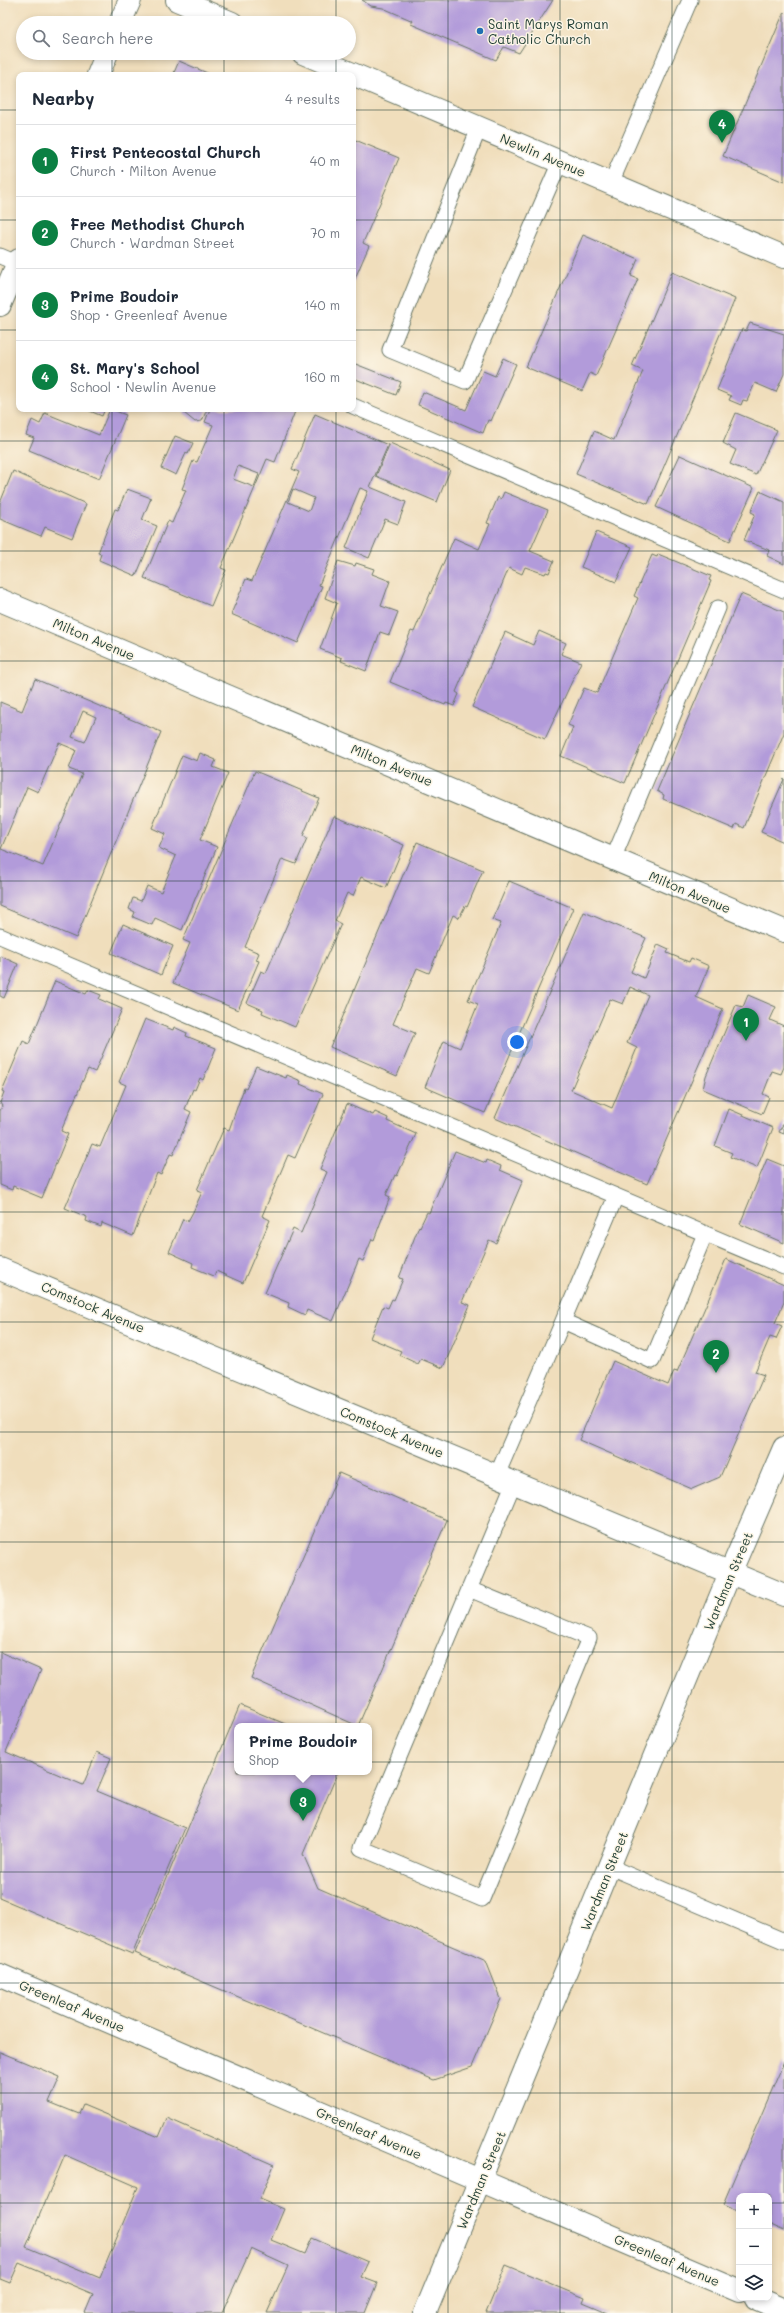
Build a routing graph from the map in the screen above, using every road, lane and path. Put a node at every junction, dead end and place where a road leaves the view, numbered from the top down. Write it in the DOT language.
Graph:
graph roads {
  1 [pos="130,0"];
  2 [pos="177,0"];
  3 [pos="690,0"];
  4 [pos="123,16"];
  5 [pos="215,16"];
  6 [pos="104,60"];
  7 [pos="319,60"];
  8 [pos="99,72"];
  9 [pos="348,72"];
  10 [pos="356,76"];
  11 [pos="479,128"];
  12 [pos="560,162"];
  13 [pos="611,183"];
  14 [pos="784,257"];
  15 [pos="14,261"];
  16 [pos="0,304"];
  17 [pos="356,407"];
  18 [pos="784,590"];
  19 [pos="0,600"];
  20 [pos="718,608"];
  21 [pos="613,859"];
  22 [pos="784,931"];
  23 [pos="0,936"];
  24 [pos="616,1196"];
  25 [pos="705,1234"];
  26 [pos="784,1267"];
  27 [pos="1,1272"];
  28 [pos="563,1321"];
  29 [pos="784,1448"];
  30 [pos="505,1479"];
  31 [pos="730,1573"];
  32 [pos="468,1589"];
  33 [pos="784,1596"];
  34 [pos="610,1866"];
  35 [pos="784,1941"];
  36 [pos="0,1975"];
  37 [pos="481,2181"];
  38 [pos="736,2290"];
  39 [pos="763,2301"];
  40 [pos="784,2310"];
  41 [pos="425,2313"];
  1 -- 4 [label="street"];
  2 -- 5 [label="street"];
  3 -- 13 [label="lane"];
  6 -- 8 [label="street"];
  7 -- 9 [label="street, Newlin Avenue"];
  10 -- 11 [label="street, Newlin Avenue"];
  11 -- 12 [label="street, Newlin Avenue"];
  11 -- 12 [label="lane"];
  12 -- 13 [label="street, Newlin Avenue"];
  13 -- 14 [label="street, Newlin Avenue"];
  15 -- 16 [label="street"];
  17 -- 18 [label="lane"];
  19 -- 21 [label="street, Milton Avenue"];
  20 -- 21 [label="lane"];
  21 -- 22 [label="street, Milton Avenue"];
  23 -- 24 [label="lane"];
  24 -- 25 [label="lane"];
  24 -- 28 [label="lane"];
  25 -- 26 [label="lane"];
  25 -- 28 [label="lane"];
  27 -- 30 [label="street, Comstock Avenue"];
  28 -- 30 [label="lane"];
  29 -- 31 [label="street, Wardman Street"];
  30 -- 31 [label="street, Comstock Avenue"];
  30 -- 32 [label="lane"];
  31 -- 33 [label="street, Comstock Avenue"];
  31 -- 34 [label="street, Wardman Street"];
  32 -- 32 [label="lane"];
  34 -- 35 [label="lane"];
  34 -- 37 [label="street, Wardman Street"];
  36 -- 37 [label="street, Greenleaf Avenue"];
  37 -- 38 [label="street, Greenleaf Avenue"];
  37 -- 41 [label="street, Wardman Street"];
  39 -- 40 [label="street"];
}
